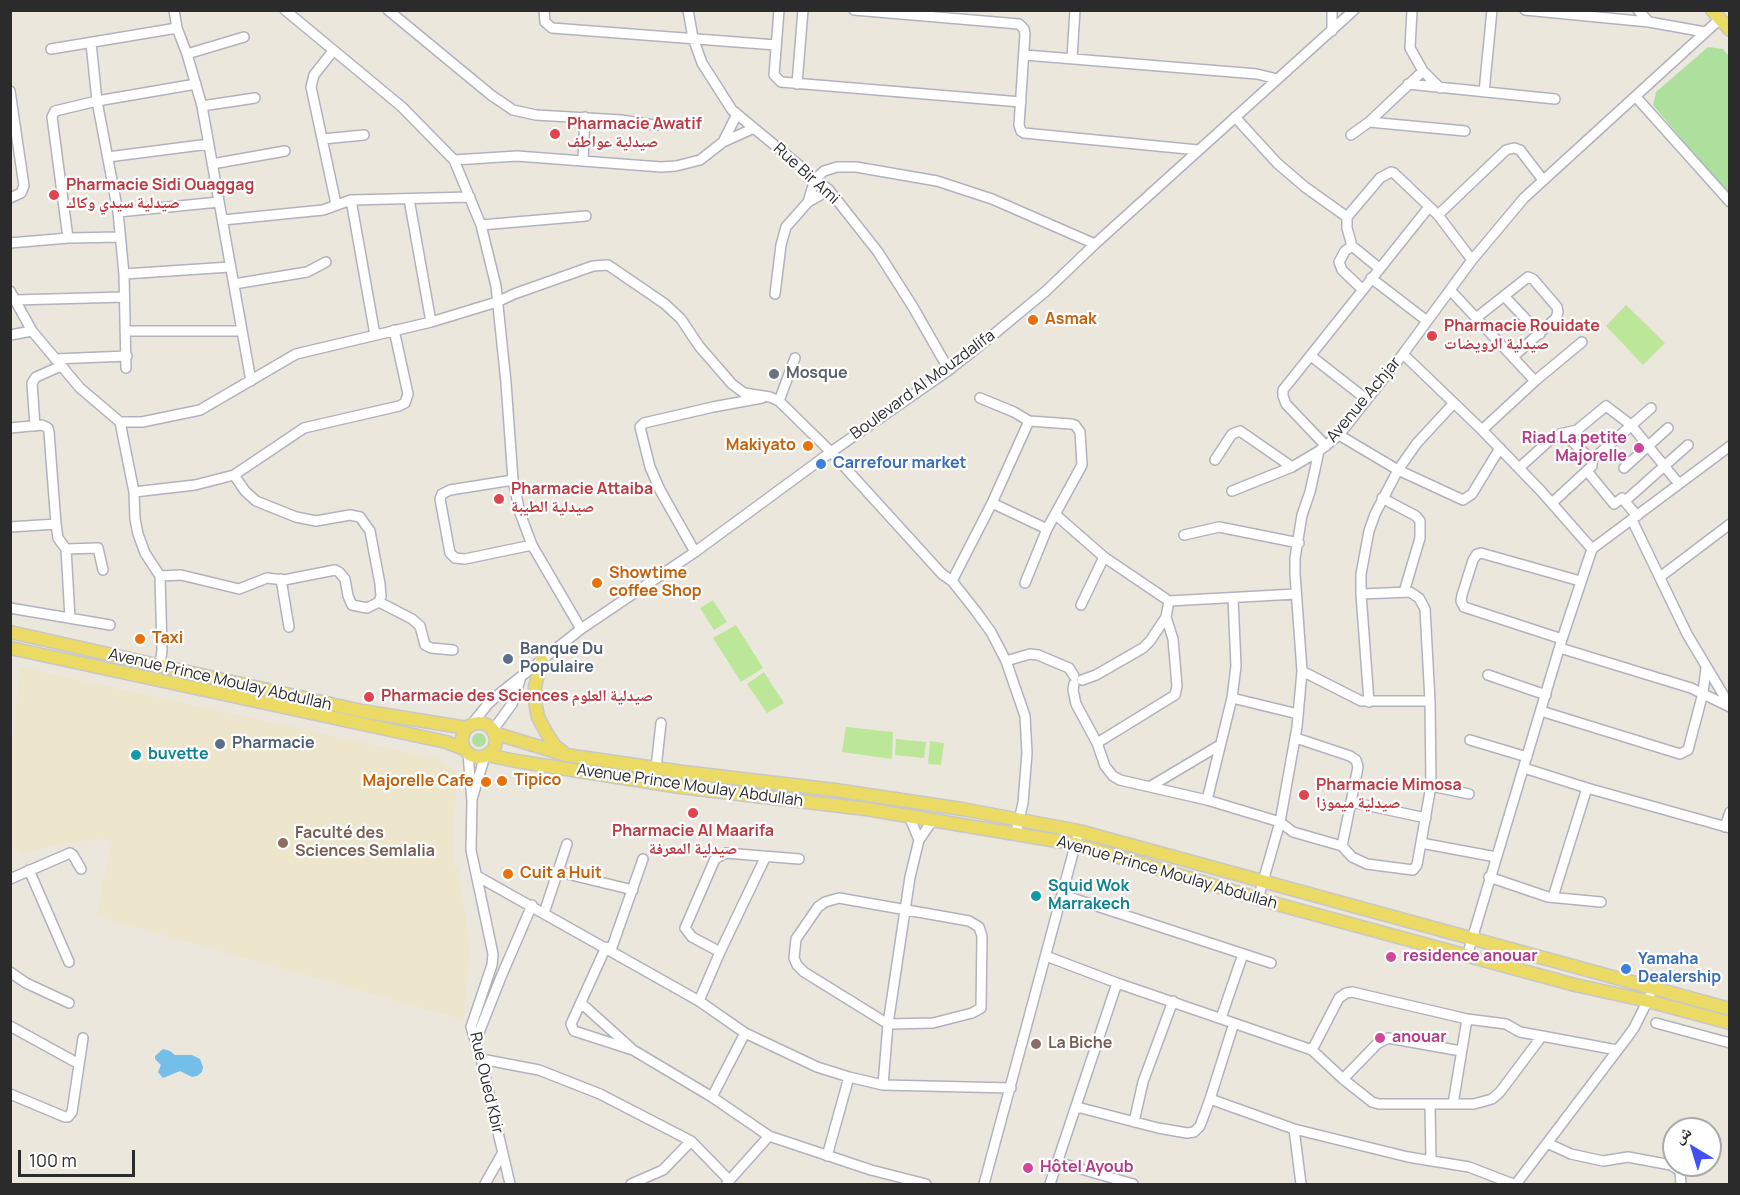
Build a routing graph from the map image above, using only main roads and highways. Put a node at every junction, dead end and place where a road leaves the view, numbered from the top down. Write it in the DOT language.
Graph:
graph roads {
  1 [pos="1716,15"];
  2 [pos="1730,30"];
  3 [pos="10,632"];
  4 [pos="10,648"];
  5 [pos="542,661"];
  6 [pos="469,726"];
  7 [pos="494,732"];
  8 [pos="466,751"];
  9 [pos="486,755"];
  10 [pos="566,755"];
  11 [pos="1018,827"];
  12 [pos="1730,1009"];
  13 [pos="1730,1023"];
  1 -- 2 [label="main road"];
  3 -- 6 [label="main road, Avenue Prince Moulay Abdullah"];
  4 -- 8 [label="main road, Avenue Prince Moulay Abdullah"];
  5 -- 10 [label="main road"];
  6 -- 7 [label="main road"];
  6 -- 8 [label="main road"];
  7 -- 9 [label="main road"];
  7 -- 10 [label="main road, Avenue Prince Moulay Abdullah"];
  8 -- 9 [label="main road"];
  9 -- 11 [label="main road, Avenue Prince Moulay Abdullah"];
  10 -- 11 [label="main road, Avenue Prince Moulay Abdullah"];
  11 -- 12 [label="main road, Avenue Prince Moulay Abdullah"];
  11 -- 13 [label="main road, Avenue Prince Moulay Abdullah"];
}
